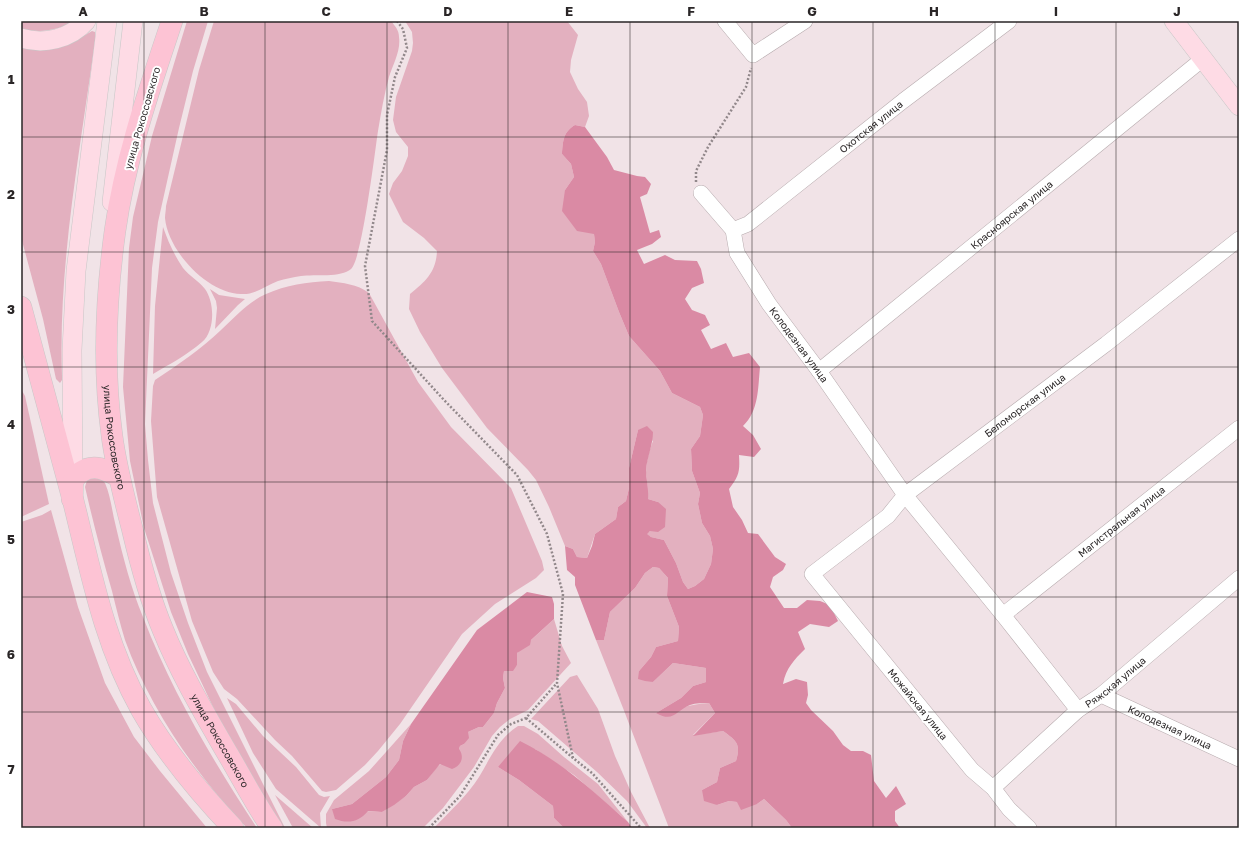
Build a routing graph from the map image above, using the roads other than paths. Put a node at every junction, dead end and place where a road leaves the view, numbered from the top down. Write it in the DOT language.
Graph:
graph roads {
  1 [pos="86,21"];
  2 [pos="107,21"];
  3 [pos="172,21"];
  4 [pos="726,21"];
  5 [pos="805,21"];
  6 [pos="1009,21"];
  7 [pos="1174,21"];
  8 [pos="133,22"];
  9 [pos="21,38"];
  10 [pos="1204,58"];
  11 [pos="1239,106"];
  12 [pos="701,193"];
  13 [pos="733,230"];
  14 [pos="1239,239"];
  15 [pos="108,281"];
  16 [pos="21,307"];
  17 [pos="820,371"];
  18 [pos="1239,428"];
  19 [pos="119,477"];
  20 [pos="73,490"];
  21 [pos="905,495"];
  22 [pos="812,574"];
  23 [pos="1236,585"];
  24 [pos="1003,615"];
  25 [pos="1101,695"];
  26 [pos="1078,710"];
  27 [pos="1239,759"];
  28 [pos="993,788"];
  29 [pos="233,828"];
  30 [pos="272,828"];
  31 [pos="1029,828"];
  1 -- 9 [label="main road"];
  2 -- 20 [label="main road"];
  3 -- 15 [label="highway, улица Рокоссовского"];
  4 -- 5 [label="street"];
  6 -- 13 [label="street, Охотская улица"];
  7 -- 10 [label="main road"];
  8 -- 15 [label="main road"];
  10 -- 11 [label="main road"];
  10 -- 17 [label="street, Красноярская улица"];
  12 -- 13 [label="street"];
  13 -- 17 [label="street, Колодезная улица"];
  14 -- 21 [label="street, Беломорская улица"];
  15 -- 19 [label="highway, улица Рокоссовского"];
  16 -- 20 [label="highway"];
  17 -- 21 [label="street, Колодезная улица"];
  18 -- 24 [label="street, Магистральная улица"];
  19 -- 20 [label="highway"];
  19 -- 30 [label="highway, улица Рокоссовского"];
  20 -- 29 [label="highway"];
  21 -- 22 [label="street, Беломорская улица"];
  21 -- 24 [label="street, Колодезная улица"];
  22 -- 28 [label="street, Можайская улица"];
  23 -- 25 [label="street, Ряжская улица"];
  24 -- 26 [label="street, Колодезная улица"];
  25 -- 26 [label="street, Ряжская улица"];
  25 -- 27 [label="street, Колодезная улица"];
  26 -- 28 [label="street, Ряжская улица"];
  28 -- 31 [label="street, Можайская улица"];
}
